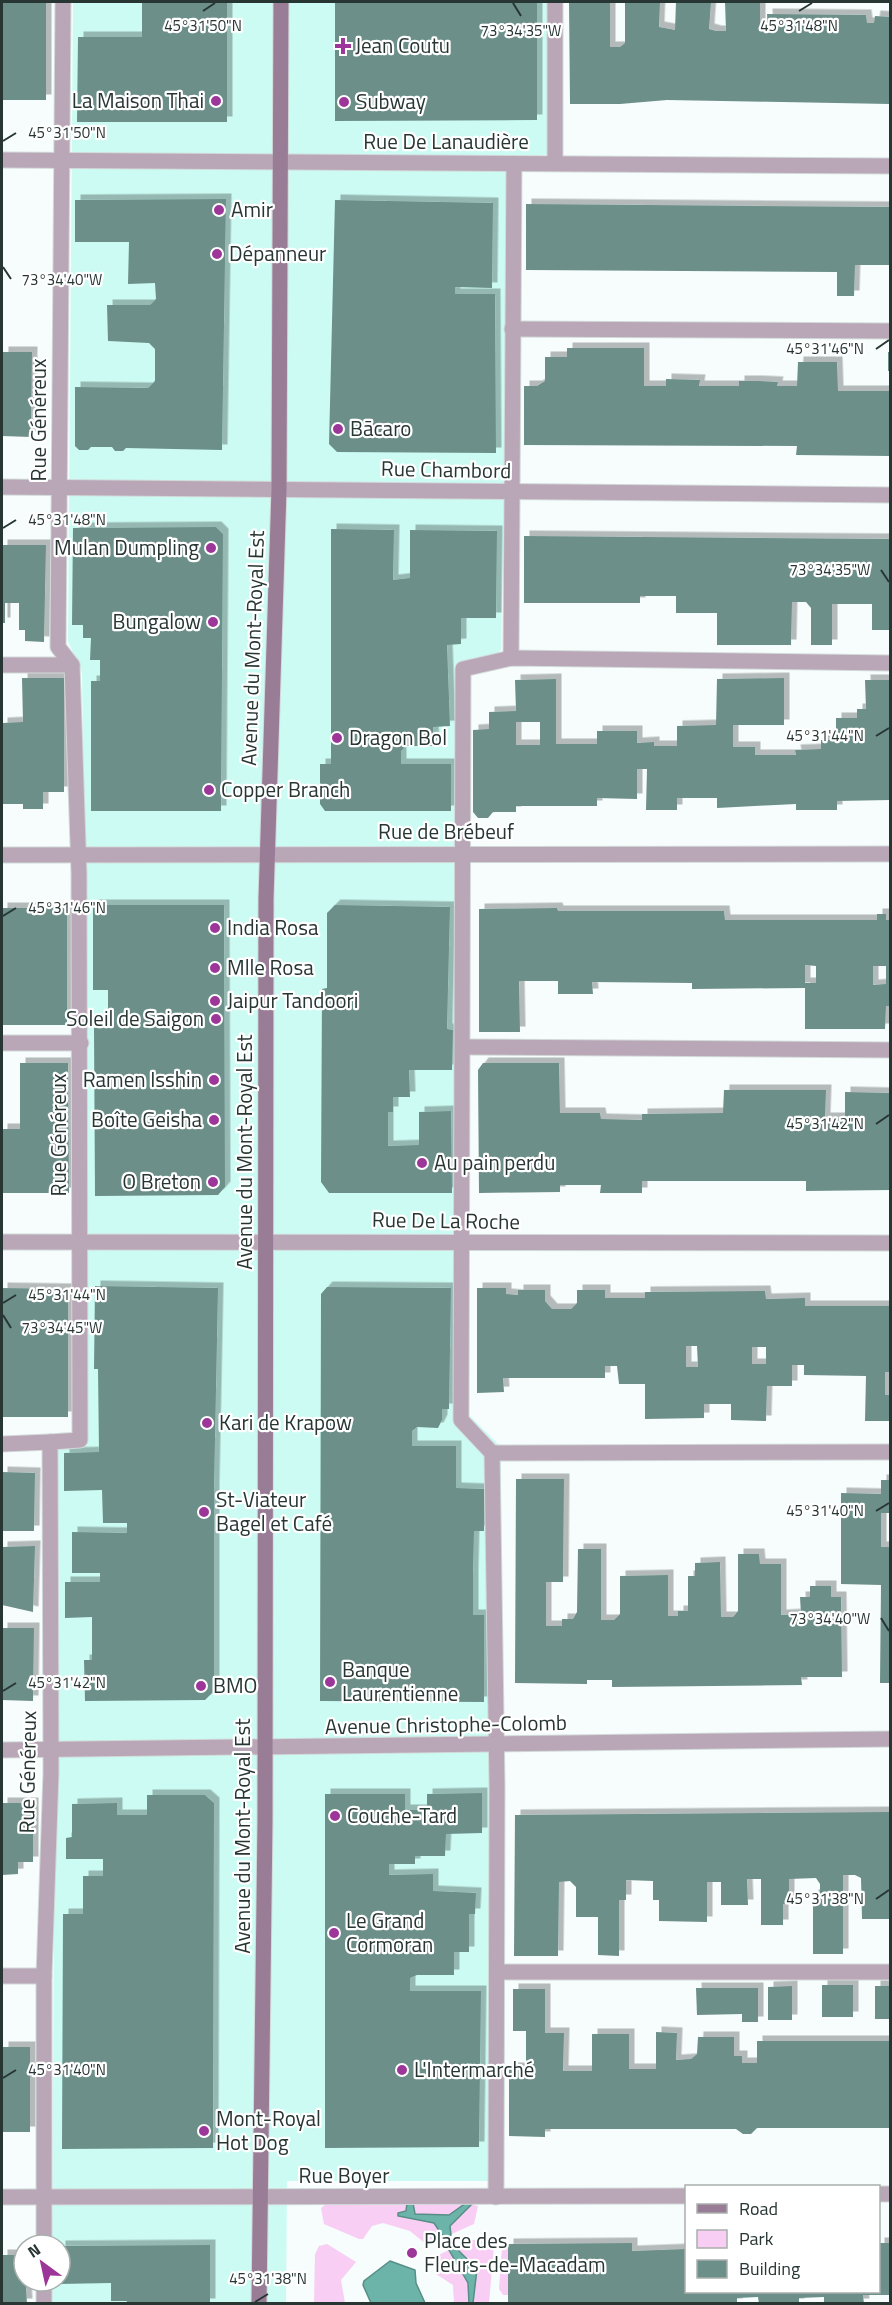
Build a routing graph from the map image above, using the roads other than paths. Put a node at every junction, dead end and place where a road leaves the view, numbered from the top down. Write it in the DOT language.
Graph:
graph roads {
  1 [pos="63,2"];
  2 [pos="281,2"];
  3 [pos="555,2"];
  4 [pos="2,160"];
  5 [pos="60,161"];
  6 [pos="279,162"];
  7 [pos="514,164"];
  8 [pos="555,164"];
  9 [pos="891,166"];
  10 [pos="512,329"];
  11 [pos="891,331"];
  12 [pos="2,487"];
  13 [pos="60,488"];
  14 [pos="279,489"];
  15 [pos="511,492"];
  16 [pos="891,495"];
  17 [pos="511,658"];
  18 [pos="891,663"];
  19 [pos="2,665"];
  20 [pos="72,665"];
  21 [pos="464,853"];
  22 [pos="266,854"];
  23 [pos="891,854"];
  24 [pos="2,855"];
  25 [pos="79,856"];
  26 [pos="2,1043"];
  27 [pos="81,1043"];
  28 [pos="463,1047"];
  29 [pos="891,1050"];
  30 [pos="2,1242"];
  31 [pos="80,1242"];
  32 [pos="266,1242"];
  33 [pos="463,1243"];
  34 [pos="891,1243"];
  35 [pos="50,1442"];
  36 [pos="2,1444"];
  37 [pos="492,1452"];
  38 [pos="891,1452"];
  39 [pos="891,1739"];
  40 [pos="496,1745"];
  41 [pos="264,1749"];
  42 [pos="2,1750"];
  43 [pos="50,1750"];
  44 [pos="497,1972"];
  45 [pos="891,1972"];
  46 [pos="2,1976"];
  47 [pos="44,1976"];
  48 [pos="260,2196"];
  49 [pos="685,2196"];
  50 [pos="2,2197"];
  51 [pos="44,2197"];
  52 [pos="496,2198"];
  53 [pos="44,2233"];
  54 [pos="260,2304"];
  1 -- 5 [label="street, Rue Généreux"];
  2 -- 6 [label="main road, Avenue du Mont-Royal Est"];
  3 -- 8 [label="street"];
  4 -- 5 [label="street, Rue De Lanaudière"];
  5 -- 6 [label="street, Rue De Lanaudière"];
  5 -- 13 [label="street, Rue Généreux"];
  6 -- 7 [label="street, Rue De Lanaudière"];
  6 -- 14 [label="main road, Avenue du Mont-Royal Est"];
  7 -- 8 [label="street, Rue De Lanaudière"];
  7 -- 10 [label="street"];
  8 -- 9 [label="street, Rue De Lanaudière"];
  10 -- 11 [label="street"];
  10 -- 15 [label="street"];
  12 -- 13 [label="street, Rue Chambord"];
  13 -- 14 [label="street, Rue Chambord"];
  13 -- 20 [label="street, Rue Généreux"];
  14 -- 15 [label="street, Rue Chambord"];
  14 -- 22 [label="main road, Avenue du Mont-Royal Est"];
  15 -- 16 [label="street, Rue Chambord"];
  15 -- 17 [label="street"];
  17 -- 18 [label="street"];
  17 -- 21 [label="street"];
  19 -- 20 [label="street"];
  20 -- 25 [label="street, Rue Généreux"];
  21 -- 22 [label="street, Rue de Brébeuf"];
  21 -- 23 [label="street, Rue de Brébeuf"];
  21 -- 28 [label="street"];
  22 -- 25 [label="street, Rue de Brébeuf"];
  22 -- 32 [label="main road, Avenue du Mont-Royal Est"];
  24 -- 25 [label="street, Rue de Brébeuf"];
  25 -- 27 [label="street, Rue Généreux"];
  26 -- 27 [label="street"];
  27 -- 31 [label="street, Rue Généreux"];
  28 -- 29 [label="street"];
  28 -- 33 [label="street"];
  30 -- 31 [label="street, Rue De La Roche"];
  31 -- 32 [label="street, Rue De La Roche"];
  31 -- 35 [label="street, Rue Généreux"];
  32 -- 33 [label="street, Rue De La Roche"];
  32 -- 41 [label="main road, Avenue du Mont-Royal Est"];
  33 -- 34 [label="street, Rue De La Roche"];
  33 -- 37 [label="street"];
  35 -- 36 [label="street"];
  35 -- 43 [label="street, Rue Généreux"];
  37 -- 38 [label="street"];
  37 -- 40 [label="street"];
  39 -- 40 [label="street, Avenue Christophe-Colomb"];
  40 -- 41 [label="street, Avenue Christophe-Colomb"];
  40 -- 44 [label="street"];
  41 -- 43 [label="street, Avenue Christophe-Colomb"];
  41 -- 48 [label="main road, Avenue du Mont-Royal Est"];
  42 -- 43 [label="street, Avenue Christophe-Colomb"];
  43 -- 47 [label="street, Rue Généreux"];
  44 -- 45 [label="street"];
  44 -- 52 [label="street"];
  46 -- 47 [label="street"];
  47 -- 51 [label="street, Rue Généreux"];
  48 -- 51 [label="street, Rue Boyer"];
  48 -- 52 [label="street, Rue Boyer"];
  48 -- 54 [label="main road, Avenue du Mont-Royal Est"];
  49 -- 52 [label="street, Rue Boyer"];
  50 -- 51 [label="street, Rue Boyer"];
  51 -- 53 [label="street, Rue Généreux"];
}
